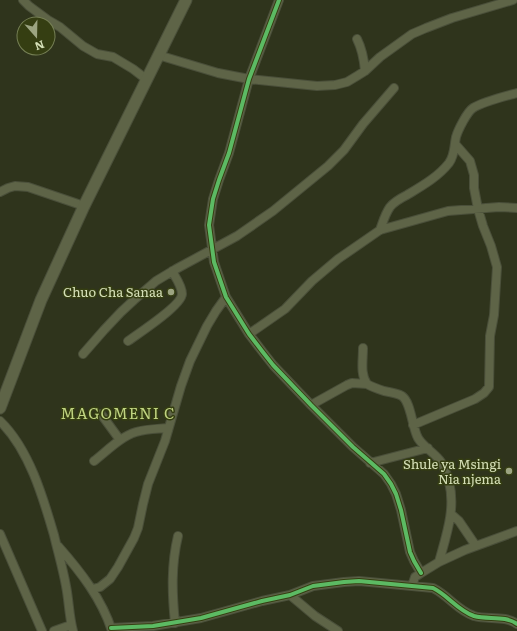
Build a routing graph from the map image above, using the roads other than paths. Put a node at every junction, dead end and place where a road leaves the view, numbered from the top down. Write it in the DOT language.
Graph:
graph roads {
  1 [pos="23,0"];
  2 [pos="186,0"];
  3 [pos="279,0"];
  4 [pos="513,0"];
  5 [pos="492,3"];
  6 [pos="357,39"];
  7 [pos="158,55"];
  8 [pos="365,71"];
  9 [pos="146,79"];
  10 [pos="249,79"];
  11 [pos="394,88"];
  12 [pos="517,93"];
  13 [pos="456,145"];
  14 [pos="0,192"];
  15 [pos="84,206"];
  16 [pos="517,208"];
  17 [pos="478,209"];
  18 [pos="380,230"];
  19 [pos="212,250"];
  20 [pos="172,271"];
  21 [pos="226,297"];
  22 [pos="250,334"];
  23 [pos="128,340"];
  24 [pos="364,348"];
  25 [pos="83,354"];
  26 [pos="367,384"];
  27 [pos="310,405"];
  28 [pos="0,408"];
  29 [pos="101,414"];
  30 [pos="0,421"];
  31 [pos="413,425"];
  32 [pos="168,428"];
  33 [pos="120,440"];
  34 [pos="428,448"];
  35 [pos="94,461"];
  36 [pos="370,463"];
  37 [pos="451,514"];
  38 [pos="517,531"];
  39 [pos="0,534"];
  40 [pos="178,536"];
  41 [pos="56,544"];
  42 [pos="476,546"];
  43 [pos="439,562"];
  44 [pos="420,573"];
  45 [pos="412,586"];
  46 [pos="92,590"];
  47 [pos="290,595"];
  48 [pos="175,623"];
  49 [pos="517,624"];
  50 [pos="153,626"];
  51 [pos="72,628"];
  52 [pos="112,630"];
  53 [pos="42,631"];
  54 [pos="54,631"];
  55 [pos="162,631"];
  56 [pos="338,631"];
  1 -- 9 [label="street"];
  2 -- 7 [label="main road"];
  3 -- 10 [label="street"];
  4 -- 5 [label="street"];
  5 -- 8 [label="street"];
  6 -- 8 [label="street"];
  7 -- 9 [label="main road"];
  7 -- 10 [label="street"];
  8 -- 10 [label="street"];
  9 -- 15 [label="main road"];
  10 -- 19 [label="street"];
  11 -- 19 [label="street"];
  12 -- 13 [label="street"];
  13 -- 17 [label="street"];
  13 -- 18 [label="street"];
  14 -- 15 [label="street"];
  15 -- 28 [label="main road"];
  16 -- 17 [label="street"];
  17 -- 18 [label="street"];
  17 -- 31 [label="street"];
  18 -- 22 [label="street"];
  19 -- 20 [label="street"];
  19 -- 21 [label="street"];
  20 -- 23 [label="street"];
  20 -- 25 [label="street"];
  21 -- 22 [label="street"];
  21 -- 32 [label="street"];
  22 -- 27 [label="street"];
  24 -- 26 [label="street"];
  26 -- 27 [label="street"];
  26 -- 31 [label="street"];
  27 -- 36 [label="street"];
  29 -- 33 [label="street"];
  30 -- 41 [label="street"];
  31 -- 34 [label="street"];
  32 -- 33 [label="street"];
  32 -- 46 [label="street"];
  33 -- 35 [label="street"];
  34 -- 36 [label="street"];
  34 -- 37 [label="street"];
  36 -- 44 [label="street"];
  37 -- 42 [label="street"];
  37 -- 43 [label="street"];
  38 -- 42 [label="street"];
  39 -- 53 [label="street"];
  40 -- 48 [label="street"];
  41 -- 46 [label="street"];
  41 -- 51 [label="street"];
  42 -- 43 [label="street"];
  43 -- 44 [label="street"];
  44 -- 45 [label="street"];
  45 -- 47 [label="street"];
  45 -- 49 [label="street"];
  46 -- 52 [label="street"];
  47 -- 48 [label="street"];
  47 -- 56 [label="street"];
  48 -- 50 [label="street"];
  50 -- 52 [label="street"];
  50 -- 55 [label="street"];
  51 -- 54 [label="street"];
}
